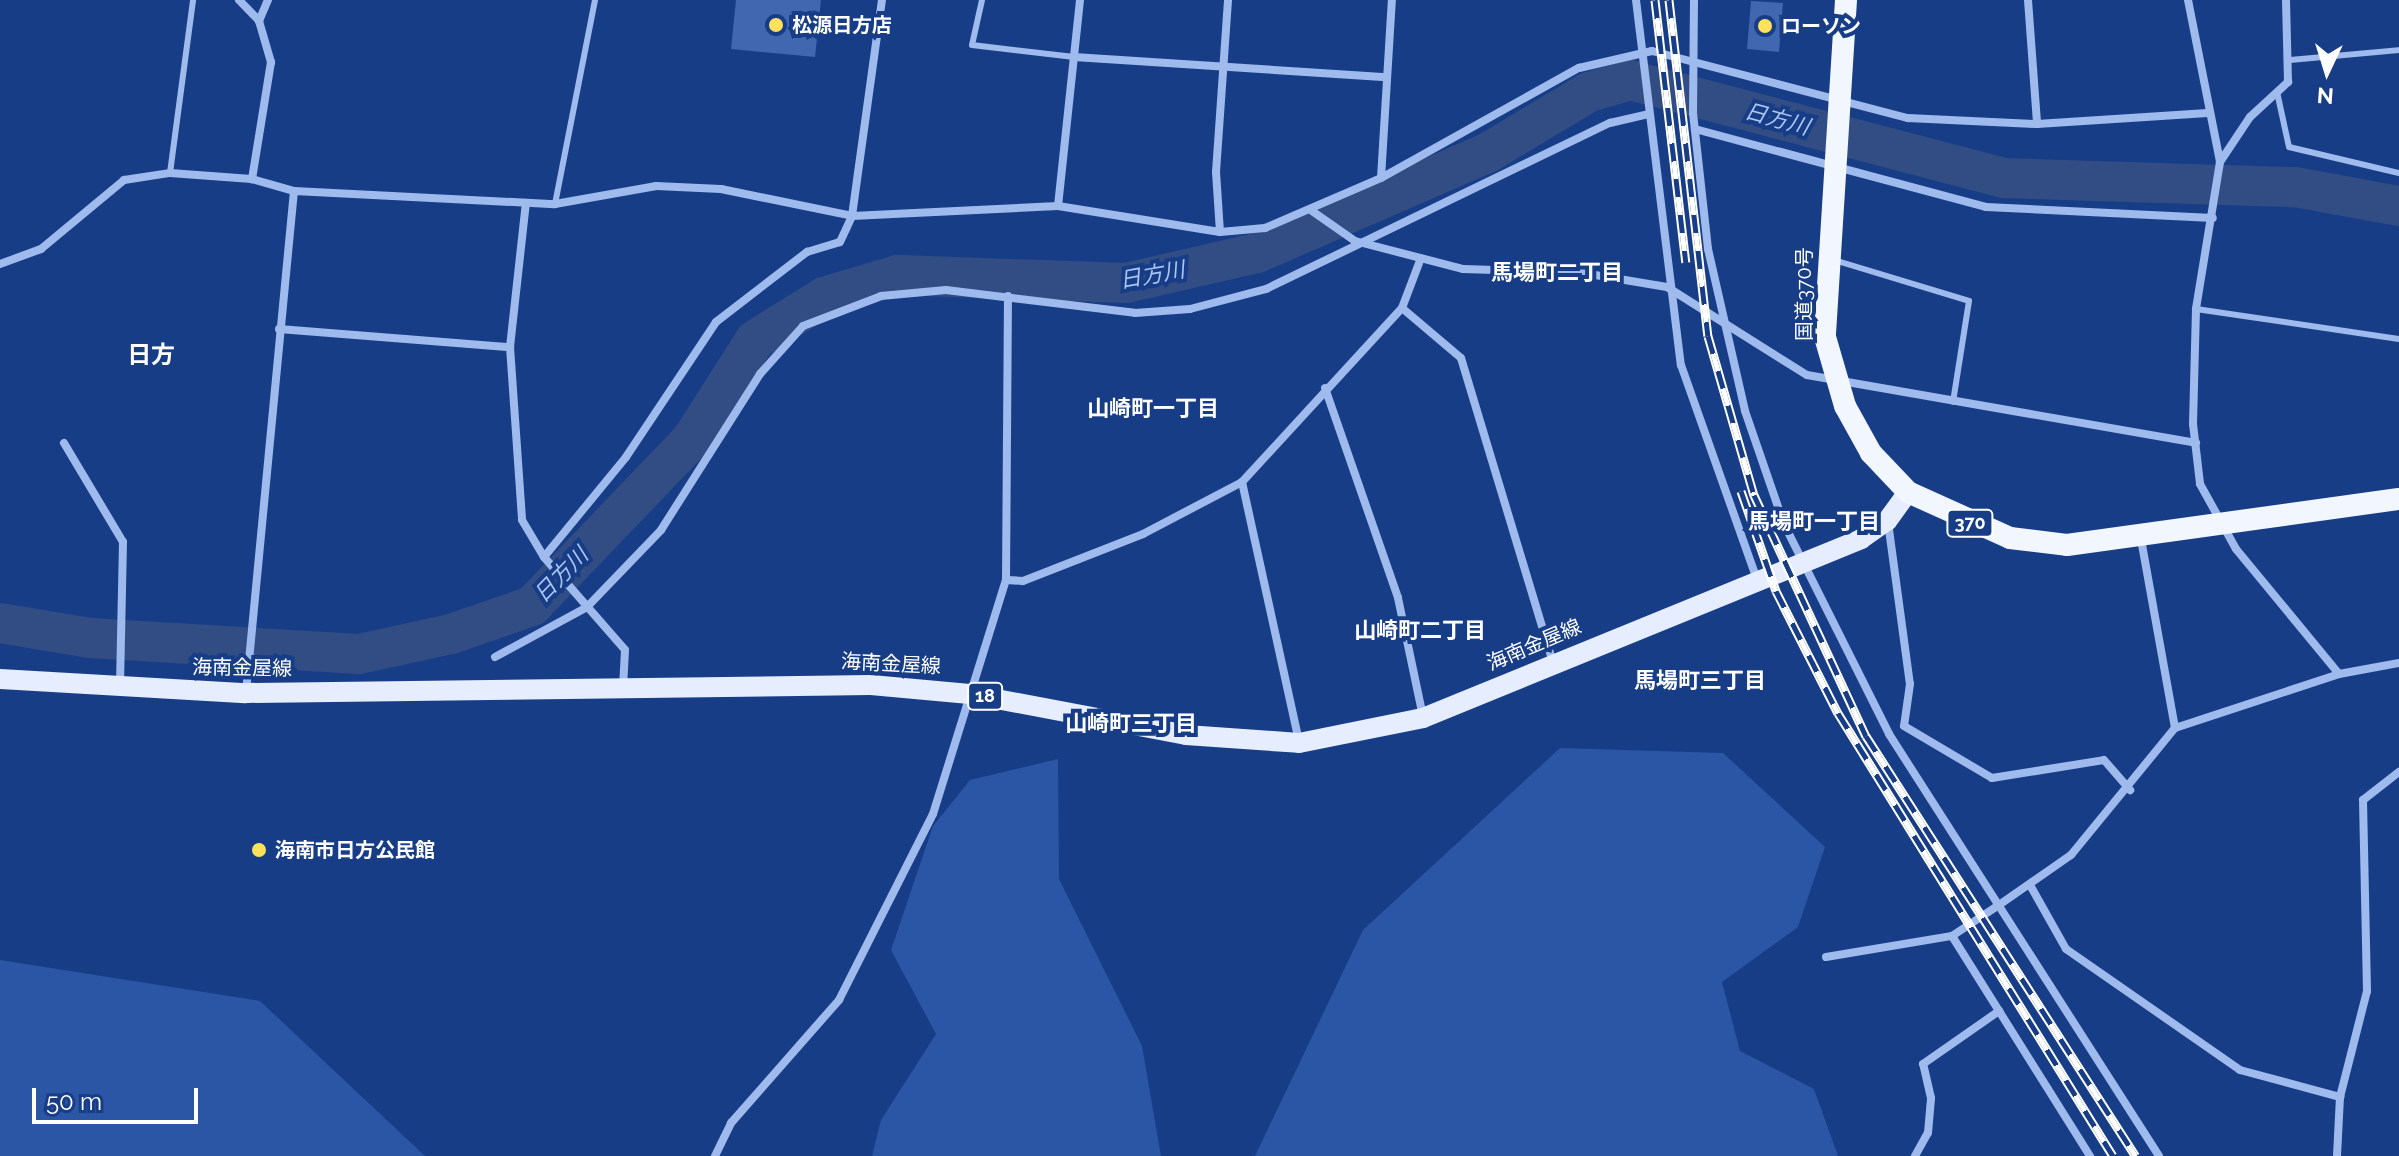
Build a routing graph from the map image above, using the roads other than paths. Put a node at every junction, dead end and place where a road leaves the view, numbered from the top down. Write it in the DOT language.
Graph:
graph roads {
  1 [pos="193,0"];
  2 [pos="239,0"];
  3 [pos="268,0"];
  4 [pos="595,0"];
  5 [pos="882,0"];
  6 [pos="982,0"];
  7 [pos="1080,0"];
  8 [pos="1228,0"];
  9 [pos="1392,0"];
  10 [pos="1636,0"];
  11 [pos="1694,0"];
  12 [pos="1846,0"];
  13 [pos="2028,0"];
  14 [pos="2188,0"];
  15 [pos="2286,0"];
  16 [pos="259,21"];
  17 [pos="2399,50"];
  18 [pos="1640,52"];
  19 [pos="1074,57"];
  20 [pos="1692,59"];
  21 [pos="2290,60"];
  22 [pos="1225,67"];
  23 [pos="1386,77"];
  24 [pos="2277,92"];
  25 [pos="1837,109"];
  26 [pos="1645,111"];
  27 [pos="2208,113"];
  28 [pos="2037,124"];
  29 [pos="1695,129"];
  30 [pos="1834,159"];
  31 [pos="2220,162"];
  32 [pos="170,173"];
  33 [pos="2399,173"];
  34 [pos="1381,178"];
  35 [pos="252,179"];
  36 [pos="294,191"];
  37 [pos="526,203"];
  38 [pos="555,204"];
  39 [pos="1058,206"];
  40 [pos="1312,211"];
  41 [pos="852,216"];
  42 [pos="2213,218"];
  43 [pos="1220,232"];
  44 [pos="1368,245"];
  45 [pos="1421,258"];
  46 [pos="1827,258"];
  47 [pos="0,264"];
  48 [pos="1667,287"];
  49 [pos="1008,296"];
  50 [pos="1402,308"];
  51 [pos="2196,309"];
  52 [pos="1723,322"];
  53 [pos="279,329"];
  54 [pos="2399,339"];
  55 [pos="510,347"];
  56 [pos="1835,382"];
  57 [pos="1325,388"];
  58 [pos="1953,402"];
  59 [pos="64,443"];
  60 [pos="2196,443"];
  61 [pos="1242,482"];
  62 [pos="1908,492"];
  63 [pos="2399,499"];
  64 [pos="1887,521"];
  65 [pos="2221,524"];
  66 [pos="2141,539"];
  67 [pos="547,559"];
  68 [pos="1800,562"];
  69 [pos="1006,580"];
  70 [pos="1757,580"];
  71 [pos="587,607"];
  72 [pos="495,657"];
  73 [pos="1553,663"];
  74 [pos="2399,663"];
  75 [pos="2339,674"];
  76 [pos="0,679"];
  77 [pos="623,685"];
  78 [pos="119,689"];
  79 [pos="246,693"];
  80 [pos="970,694"];
  81 [pos="1423,718"];
  82 [pos="1904,726"];
  83 [pos="2175,728"];
  84 [pos="1889,734"];
  85 [pos="1299,743"];
  86 [pos="2399,772"];
  87 [pos="2130,790"];
  88 [pos="2030,885"];
  89 [pos="1999,905"];
  90 [pos="1952,936"];
  91 [pos="1826,957"];
  92 [pos="1999,1011"];
  93 [pos="2340,1097"];
  94 [pos="715,1156"];
  95 [pos="1915,1156"];
  96 [pos="2090,1156"];
  97 [pos="2159,1156"];
  98 [pos="2337,1156"];
  1 -- 32 [label="lane"];
  2 -- 16 [label="street"];
  3 -- 16 [label="street"];
  4 -- 38 [label="lane"];
  5 -- 41 [label="street"];
  6 -- 19 [label="lane"];
  7 -- 19 [label="street"];
  8 -- 22 [label="street"];
  9 -- 23 [label="street"];
  10 -- 18 [label="street"];
  11 -- 20 [label="street"];
  12 -- 25 [label="highway, 国道370号 / 370"];
  13 -- 28 [label="street"];
  14 -- 27 [label="street"];
  15 -- 21 [label="street"];
  16 -- 35 [label="street"];
  17 -- 21 [label="lane"];
  18 -- 20 [label="street"];
  18 -- 26 [label="street"];
  18 -- 34 [label="street"];
  19 -- 22 [label="street"];
  19 -- 39 [label="street"];
  20 -- 25 [label="street"];
  20 -- 29 [label="street"];
  21 -- 24 [label="street"];
  22 -- 23 [label="street"];
  22 -- 43 [label="street"];
  23 -- 34 [label="street"];
  24 -- 31 [label="street"];
  24 -- 33 [label="lane"];
  25 -- 28 [label="street"];
  25 -- 30 [label="highway, 国道370号 / 370"];
  26 -- 44 [label="street"];
  26 -- 48 [label="street"];
  27 -- 28 [label="street"];
  27 -- 31 [label="street"];
  29 -- 30 [label="street"];
  29 -- 52 [label="street"];
  30 -- 42 [label="street"];
  30 -- 46 [label="highway, 国道370号 / 370"];
  31 -- 42 [label="street"];
  32 -- 35 [label="street"];
  32 -- 47 [label="street"];
  34 -- 40 [label="street"];
  35 -- 36 [label="street"];
  36 -- 37 [label="street"];
  36 -- 53 [label="street"];
  37 -- 38 [label="street"];
  37 -- 55 [label="street"];
  38 -- 41 [label="street"];
  39 -- 41 [label="street"];
  39 -- 43 [label="street"];
  40 -- 43 [label="street"];
  40 -- 44 [label="street"];
  41 -- 67 [label="street"];
  42 -- 51 [label="street"];
  44 -- 45 [label="street"];
  44 -- 49 [label="street"];
  45 -- 48 [label="street"];
  45 -- 50 [label="street"];
  46 -- 56 [label="highway, 国道370号 / 370"];
  46 -- 58 [label="lane"];
  48 -- 52 [label="street"];
  48 -- 70 [label="street"];
  49 -- 69 [label="street"];
  49 -- 71 [label="street"];
  50 -- 57 [label="street"];
  50 -- 73 [label="street"];
  51 -- 54 [label="lane"];
  51 -- 60 [label="street"];
  52 -- 56 [label="street"];
  52 -- 68 [label="street"];
  53 -- 55 [label="street"];
  53 -- 79 [label="street"];
  55 -- 67 [label="street"];
  56 -- 58 [label="street"];
  56 -- 62 [label="highway, 国道370号 / 370"];
  57 -- 61 [label="street"];
  57 -- 81 [label="street"];
  58 -- 60 [label="street"];
  59 -- 78 [label="street"];
  60 -- 65 [label="street"];
  61 -- 69 [label="street"];
  61 -- 85 [label="street"];
  62 -- 64 [label="main road, 海南金屋線 / 18"];
  62 -- 66 [label="highway, 国道370号 / 370"];
  63 -- 65 [label="highway, 国道370号 / 370"];
  64 -- 68 [label="main road, 海南金屋線 / 18"];
  64 -- 82 [label="street"];
  65 -- 66 [label="highway, 国道370号 / 370"];
  65 -- 75 [label="street"];
  66 -- 83 [label="street"];
  67 -- 71 [label="street"];
  68 -- 70 [label="main road, 海南金屋線 / 18"];
  68 -- 84 [label="street"];
  69 -- 80 [label="street"];
  70 -- 73 [label="main road, 海南金屋線 / 18"];
  71 -- 72 [label="street"];
  71 -- 77 [label="street"];
  73 -- 81 [label="main road, 海南金屋線 / 18"];
  74 -- 75 [label="street"];
  75 -- 83 [label="street"];
  76 -- 78 [label="main road, 海南金屋線 / 18"];
  77 -- 79 [label="main road, 海南金屋線 / 18"];
  77 -- 80 [label="main road, 海南金屋線 / 18"];
  78 -- 79 [label="main road, 海南金屋線 / 18"];
  80 -- 85 [label="main road, 海南金屋線 / 18"];
  80 -- 94 [label="street"];
  81 -- 85 [label="main road, 海南金屋線 / 18"];
  82 -- 84 [label="street"];
  82 -- 87 [label="street"];
  83 -- 87 [label="street"];
  84 -- 89 [label="street"];
  86 -- 93 [label="street"];
  87 -- 88 [label="street"];
  88 -- 89 [label="street"];
  88 -- 93 [label="street"];
  89 -- 90 [label="street"];
  89 -- 97 [label="street"];
  90 -- 91 [label="street"];
  90 -- 92 [label="street"];
  92 -- 95 [label="street"];
  92 -- 96 [label="street"];
  93 -- 98 [label="street"];
}
